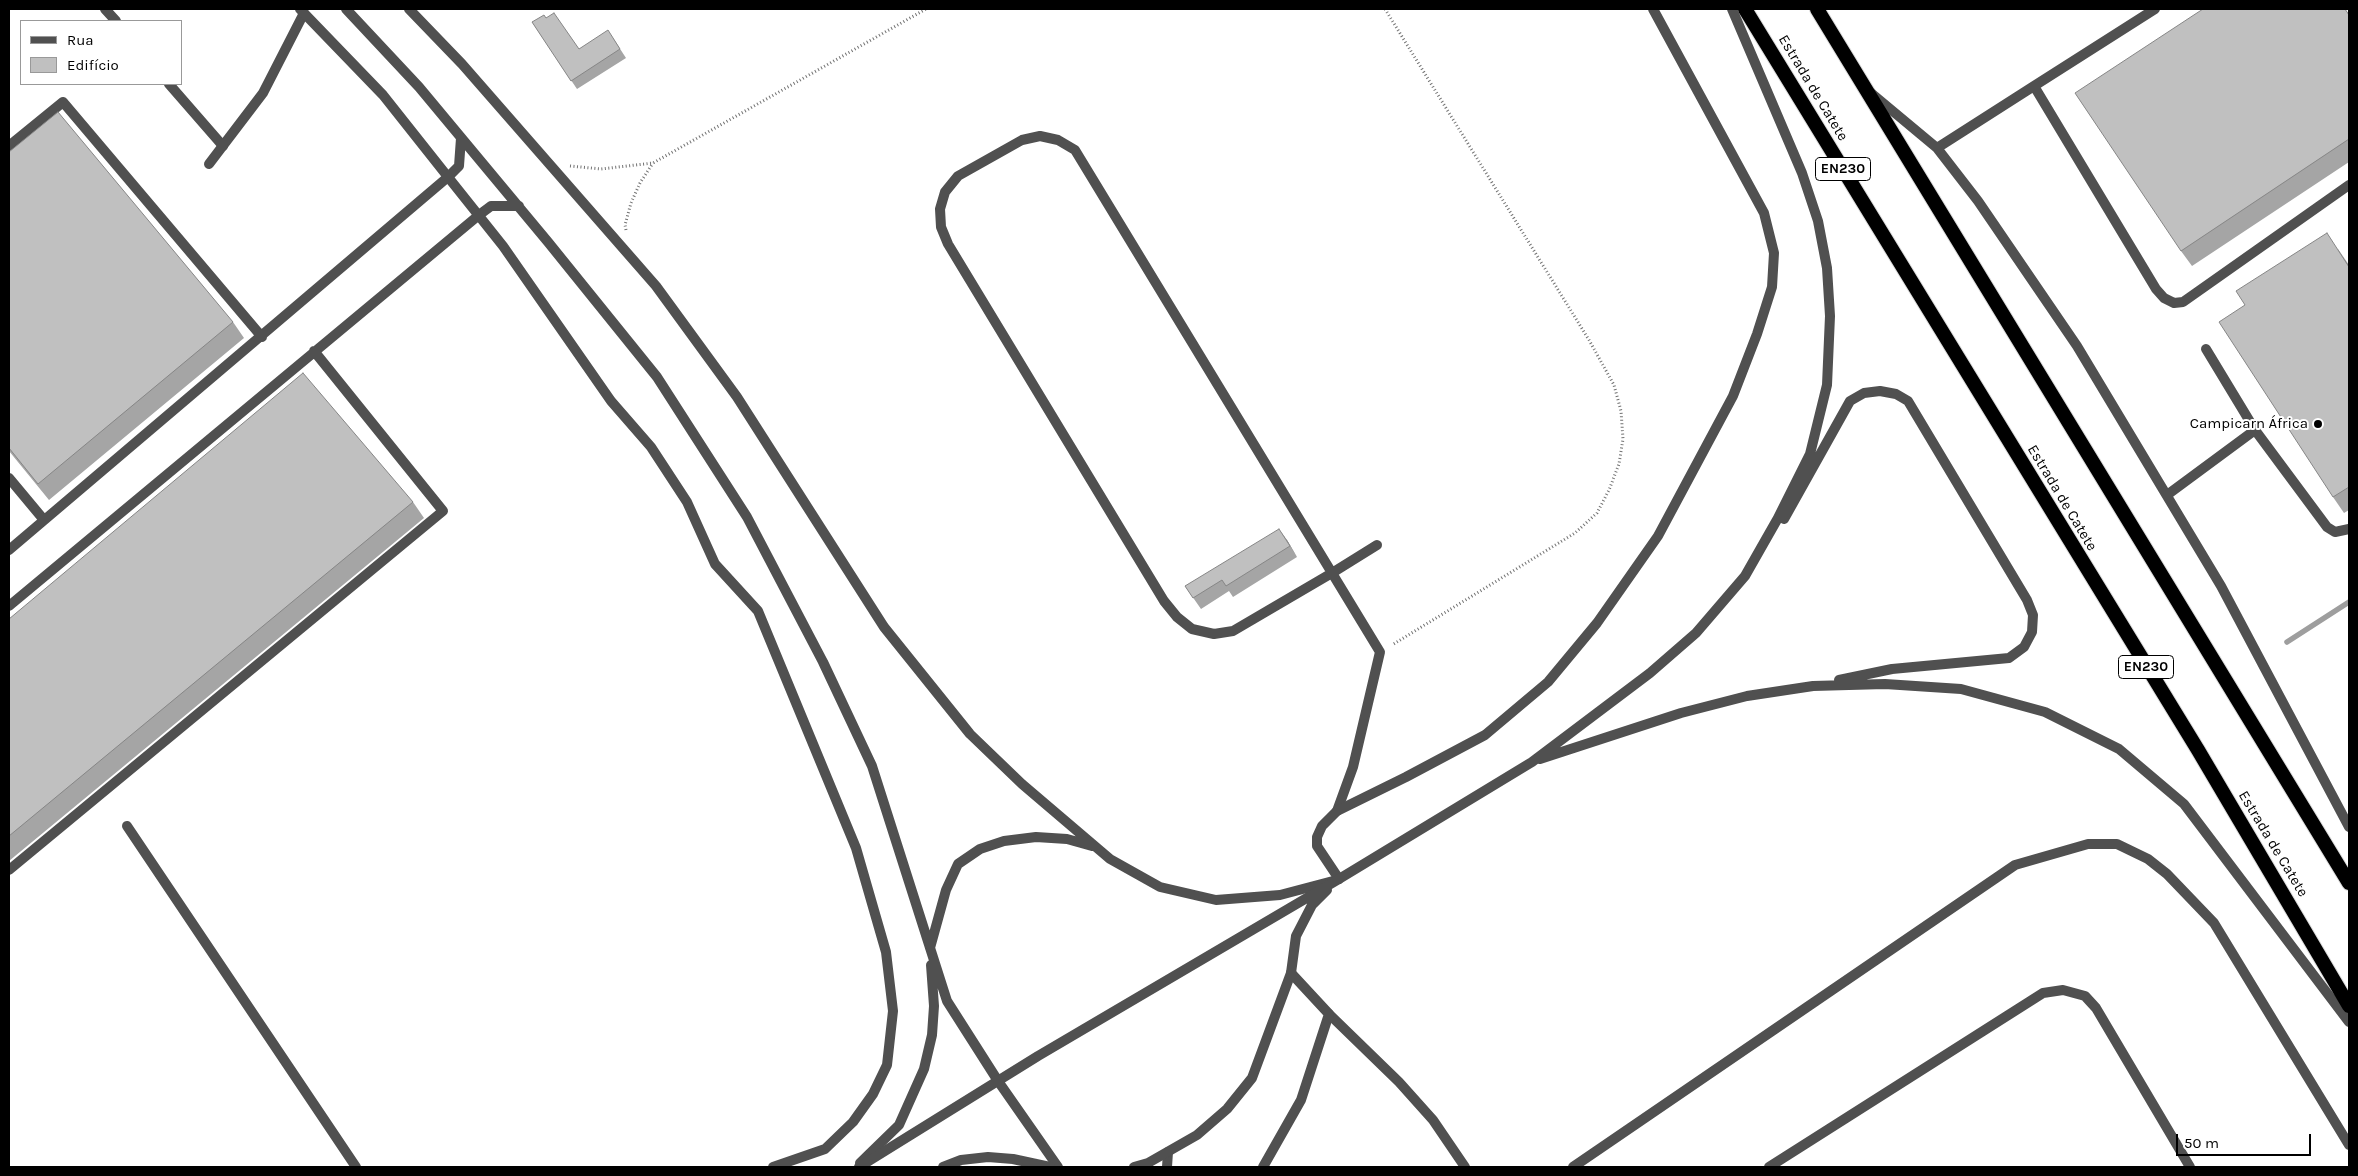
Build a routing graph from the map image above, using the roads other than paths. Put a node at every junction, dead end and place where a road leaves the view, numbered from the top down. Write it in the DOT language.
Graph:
graph roads {
  1 [pos="105,9"];
  2 [pos="346,9"];
  3 [pos="409,9"];
  4 [pos="1653,9"];
  5 [pos="1732,9"];
  6 [pos="1745,9"];
  7 [pos="1816,9"];
  8 [pos="2155,9"];
  9 [pos="302,11"];
  10 [pos="115,20"];
  11 [pos="171,85"];
  12 [pos="1863,86"];
  13 [pos="2034,86"];
  14 [pos="461,138"];
  15 [pos="9,146"];
  16 [pos="223,146"];
  17 [pos="1937,148"];
  18 [pos="209,164"];
  19 [pos="448,177"];
  20 [pos="2349,185"];
  21 [pos="519,206"];
  22 [pos="479,215"];
  23 [pos="262,337"];
  24 [pos="2206,349"];
  25 [pos="314,350"];
  26 [pos="2255,430"];
  27 [pos="9,478"];
  28 [pos="2167,495"];
  29 [pos="44,520"];
  30 [pos="2349,529"];
  31 [pos="1377,545"];
  32 [pos="9,550"];
  33 [pos="1332,573"];
  34 [pos="1745,576"];
  35 [pos="9,606"];
  36 [pos="1813,686"];
  37 [pos="1532,762"];
  38 [pos="1337,811"];
  39 [pos="127,826"];
  40 [pos="2349,827"];
  41 [pos="1096,847"];
  42 [pos="9,870"];
  43 [pos="1339,879"];
  44 [pos="2349,883"];
  45 [pos="930,950"];
  46 [pos="1291,973"];
  47 [pos="2349,1006"];
  48 [pos="1329,1014"];
  49 [pos="2349,1022"];
  50 [pos="998,1081"];
  51 [pos="2349,1145"];
  52 [pos="1168,1152"];
  53 [pos="356,1167"];
  54 [pos="773,1167"];
  55 [pos="858,1167"];
  56 [pos="943,1167"];
  57 [pos="1050,1167"];
  58 [pos="1058,1167"];
  59 [pos="1134,1167"];
  60 [pos="1167,1167"];
  61 [pos="1262,1167"];
  62 [pos="1465,1167"];
  63 [pos="1573,1167"];
  64 [pos="1769,1167"];
  65 [pos="2190,1167"];
  1 -- 10 [label="street"];
  2 -- 14 [label="street"];
  3 -- 41 [label="street"];
  4 -- 38 [label="street"];
  5 -- 34 [label="street"];
  6 -- 47 [label="highway, Estrada de Catete / EN230"];
  7 -- 12 [label="highway"];
  8 -- 13 [label="street"];
  9 -- 16 [label="street"];
  9 -- 19 [label="street"];
  11 -- 16 [label="street"];
  12 -- 17 [label="street"];
  12 -- 44 [label="highway"];
  13 -- 17 [label="street"];
  13 -- 20 [label="street"];
  14 -- 19 [label="street"];
  14 -- 21 [label="street"];
  15 -- 23 [label="street"];
  16 -- 18 [label="street"];
  17 -- 28 [label="street"];
  19 -- 22 [label="street"];
  19 -- 23 [label="street"];
  21 -- 22 [label="street"];
  21 -- 45 [label="street"];
  22 -- 25 [label="street"];
  22 -- 54 [label="street"];
  23 -- 29 [label="street"];
  24 -- 26 [label="street"];
  25 -- 35 [label="street"];
  25 -- 42 [label="street"];
  26 -- 28 [label="street"];
  26 -- 30 [label="street"];
  27 -- 29 [label="street"];
  28 -- 40 [label="street"];
  29 -- 32 [label="street"];
  31 -- 33 [label="street"];
  33 -- 33 [label="street"];
  33 -- 38 [label="street"];
  34 -- 36 [label="street"];
  34 -- 37 [label="street"];
  36 -- 37 [label="street"];
  36 -- 49 [label="street"];
  37 -- 43 [label="street"];
  38 -- 43 [label="street"];
  39 -- 53 [label="street"];
  41 -- 43 [label="street"];
  41 -- 45 [label="street"];
  43 -- 46 [label="street"];
  43 -- 50 [label="street"];
  45 -- 50 [label="street"];
  45 -- 55 [label="street"];
  46 -- 48 [label="street"];
  46 -- 52 [label="street"];
  48 -- 61 [label="street"];
  48 -- 62 [label="street"];
  50 -- 55 [label="street"];
  50 -- 58 [label="street"];
  51 -- 63 [label="street"];
  52 -- 59 [label="street"];
  52 -- 60 [label="street"];
  56 -- 57 [label="street"];
  64 -- 65 [label="street"];
}
